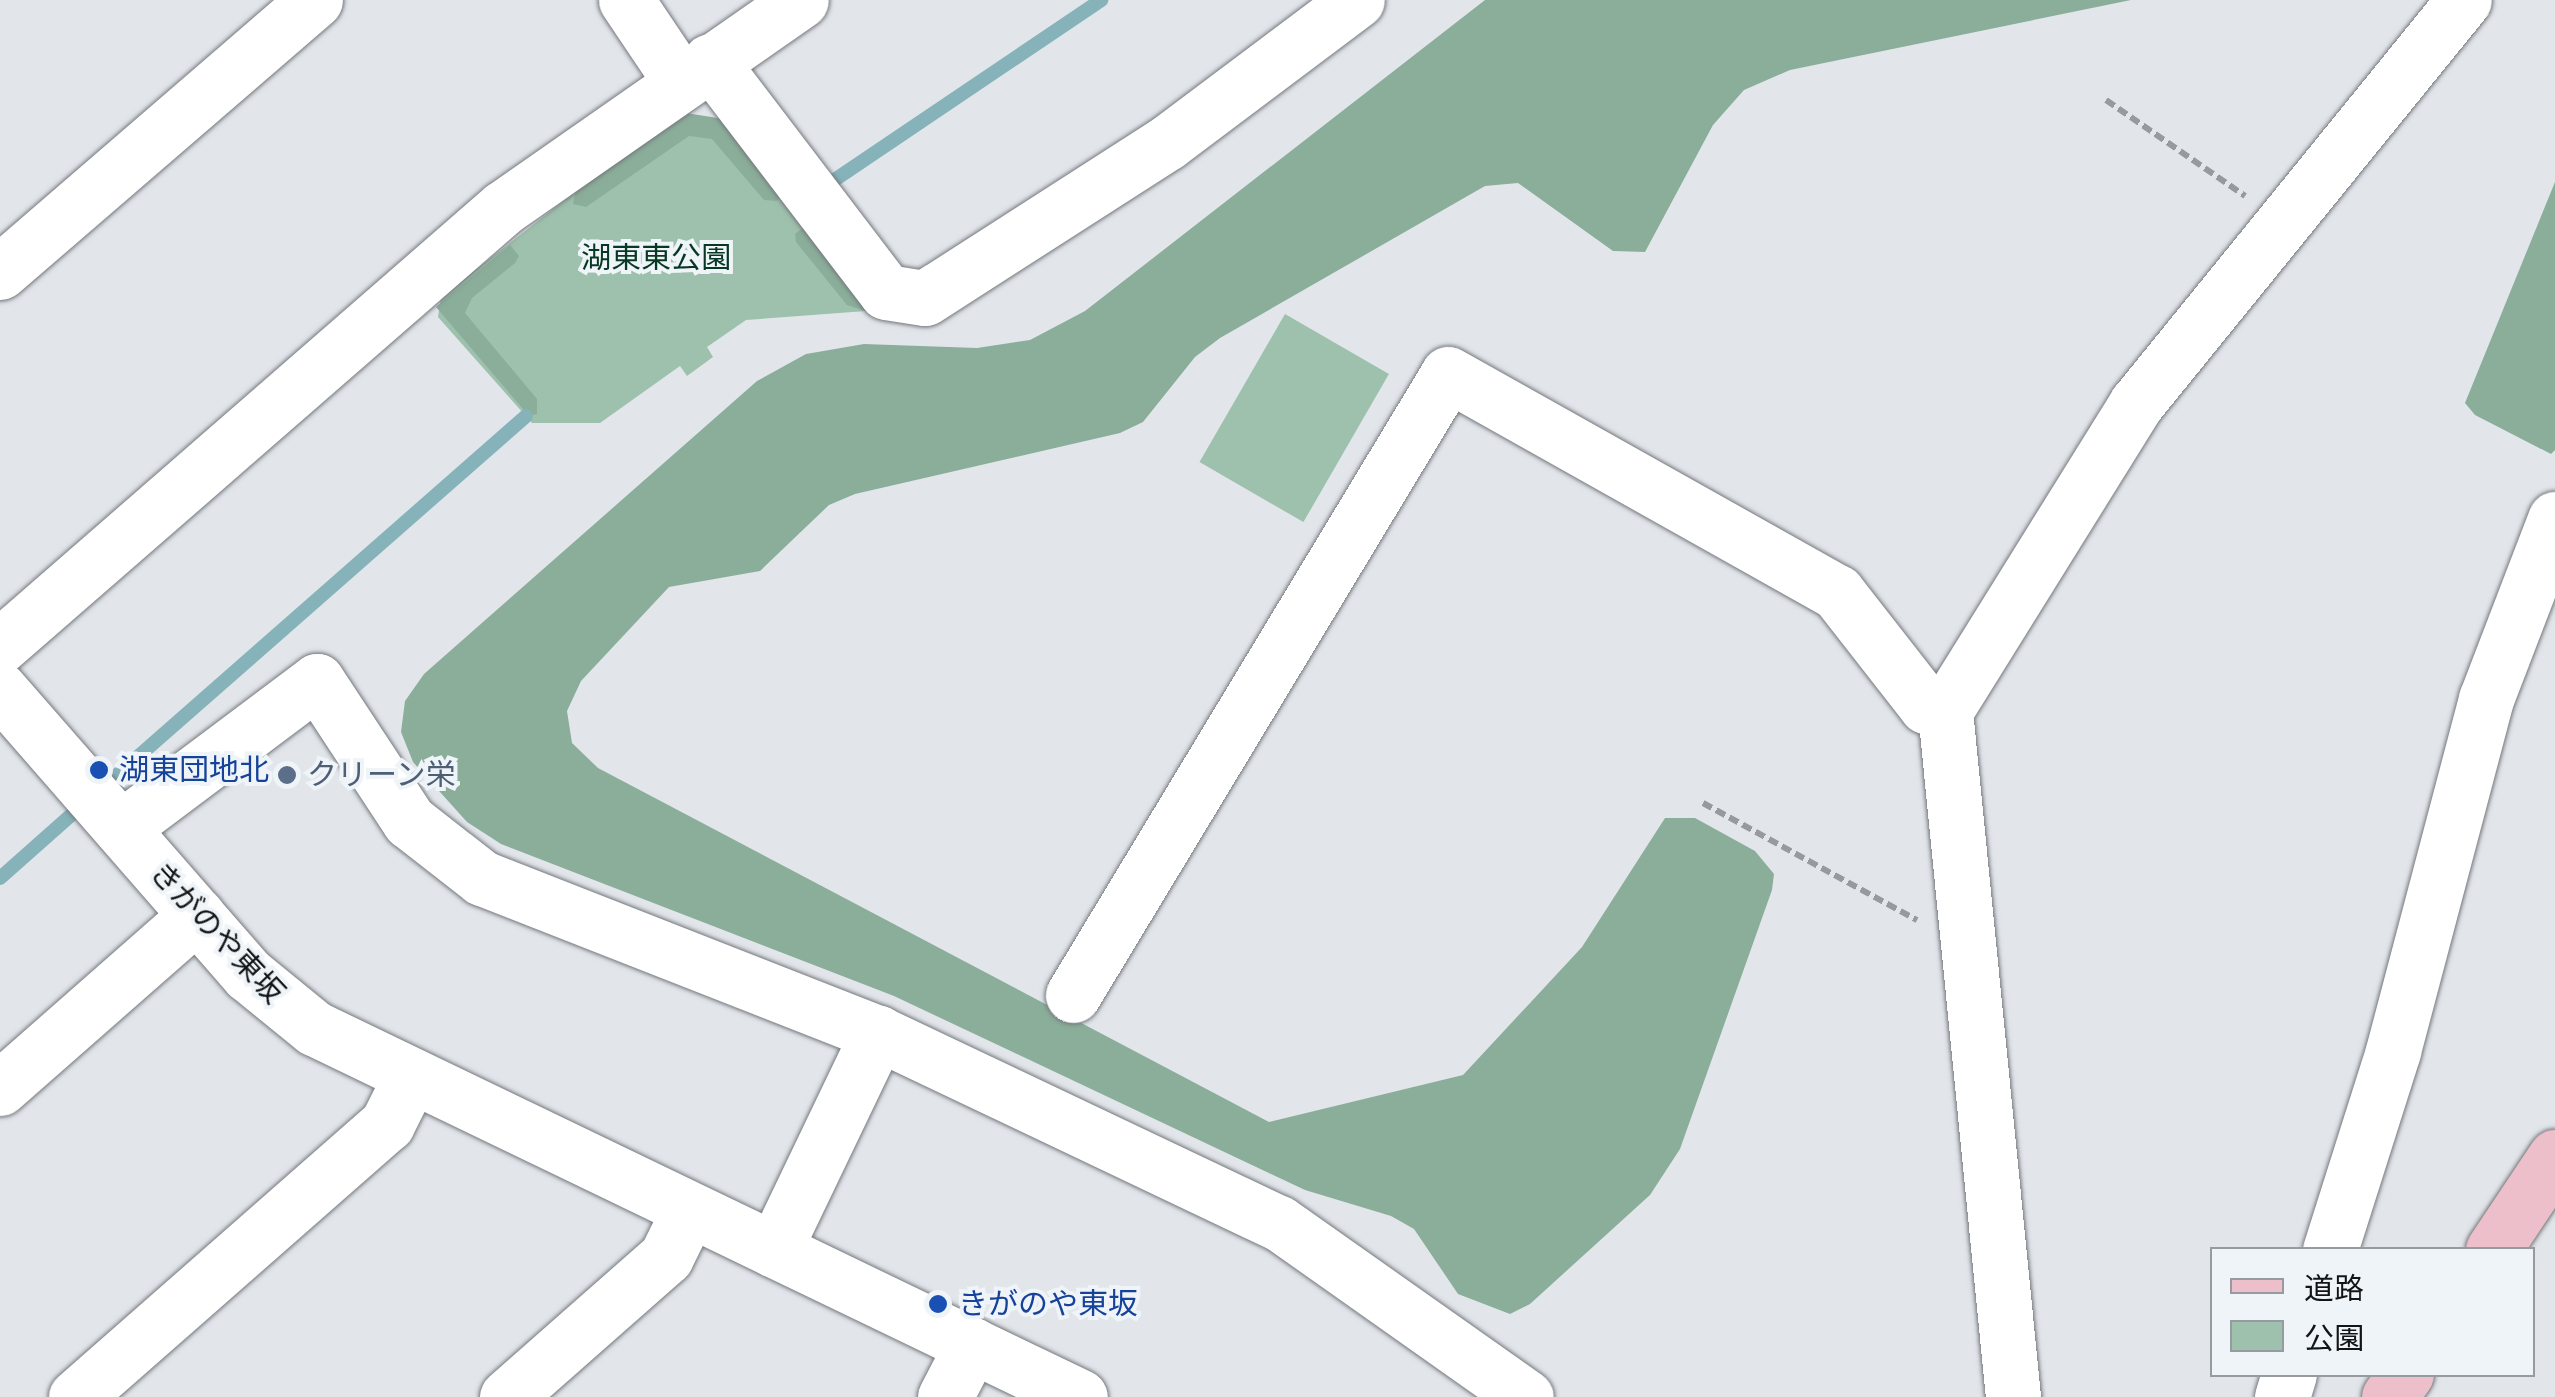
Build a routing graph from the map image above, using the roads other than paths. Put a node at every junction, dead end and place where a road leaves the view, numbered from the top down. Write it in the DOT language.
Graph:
graph roads {
  1 [pos="314,0"];
  2 [pos="626,0"];
  3 [pos="801,0"];
  4 [pos="1358,0"];
  5 [pos="2464,0"];
  6 [pos="695,71"];
  7 [pos="0,272"];
  8 [pos="2555,519"];
  9 [pos="0,646"];
  10 [pos="0,690"];
  11 [pos="1945,711"];
  12 [pos="121,828"];
  13 [pos="197,915"];
  14 [pos="1073,995"];
  15 [pos="878,1033"];
  16 [pos="410,1076"];
  17 [pos="0,1088"];
  18 [pos="2555,1157"];
  19 [pos="689,1210"];
  20 [pos="2331,1247"];
  21 [pos="2495,1247"];
  22 [pos="774,1250"];
  23 [pos="972,1345"];
  24 [pos="76,1397"];
  25 [pos="507,1397"];
  26 [pos="945,1397"];
  27 [pos="1080,1397"];
  28 [pos="1526,1397"];
  29 [pos="2013,1397"];
  1 -- 7 [label="street"];
  2 -- 6 [label="street"];
  3 -- 6 [label="street"];
  4 -- 6 [label="street"];
  5 -- 11 [label="street"];
  6 -- 9 [label="street"];
  8 -- 20 [label="street"];
  10 -- 12 [label="street, きがのや東坂"];
  11 -- 14 [label="street"];
  11 -- 29 [label="street"];
  12 -- 13 [label="street, きがのや東坂"];
  12 -- 15 [label="street"];
  13 -- 16 [label="street, きがのや東坂"];
  13 -- 17 [label="street"];
  15 -- 22 [label="street"];
  15 -- 28 [label="street"];
  16 -- 19 [label="street, きがのや東坂"];
  16 -- 24 [label="street"];
  18 -- 21 [label="main road"];
  19 -- 22 [label="street, きがのや東坂"];
  19 -- 25 [label="street"];
  22 -- 23 [label="street, きがのや東坂"];
  23 -- 26 [label="street"];
  23 -- 27 [label="street, きがのや東坂"];
}
